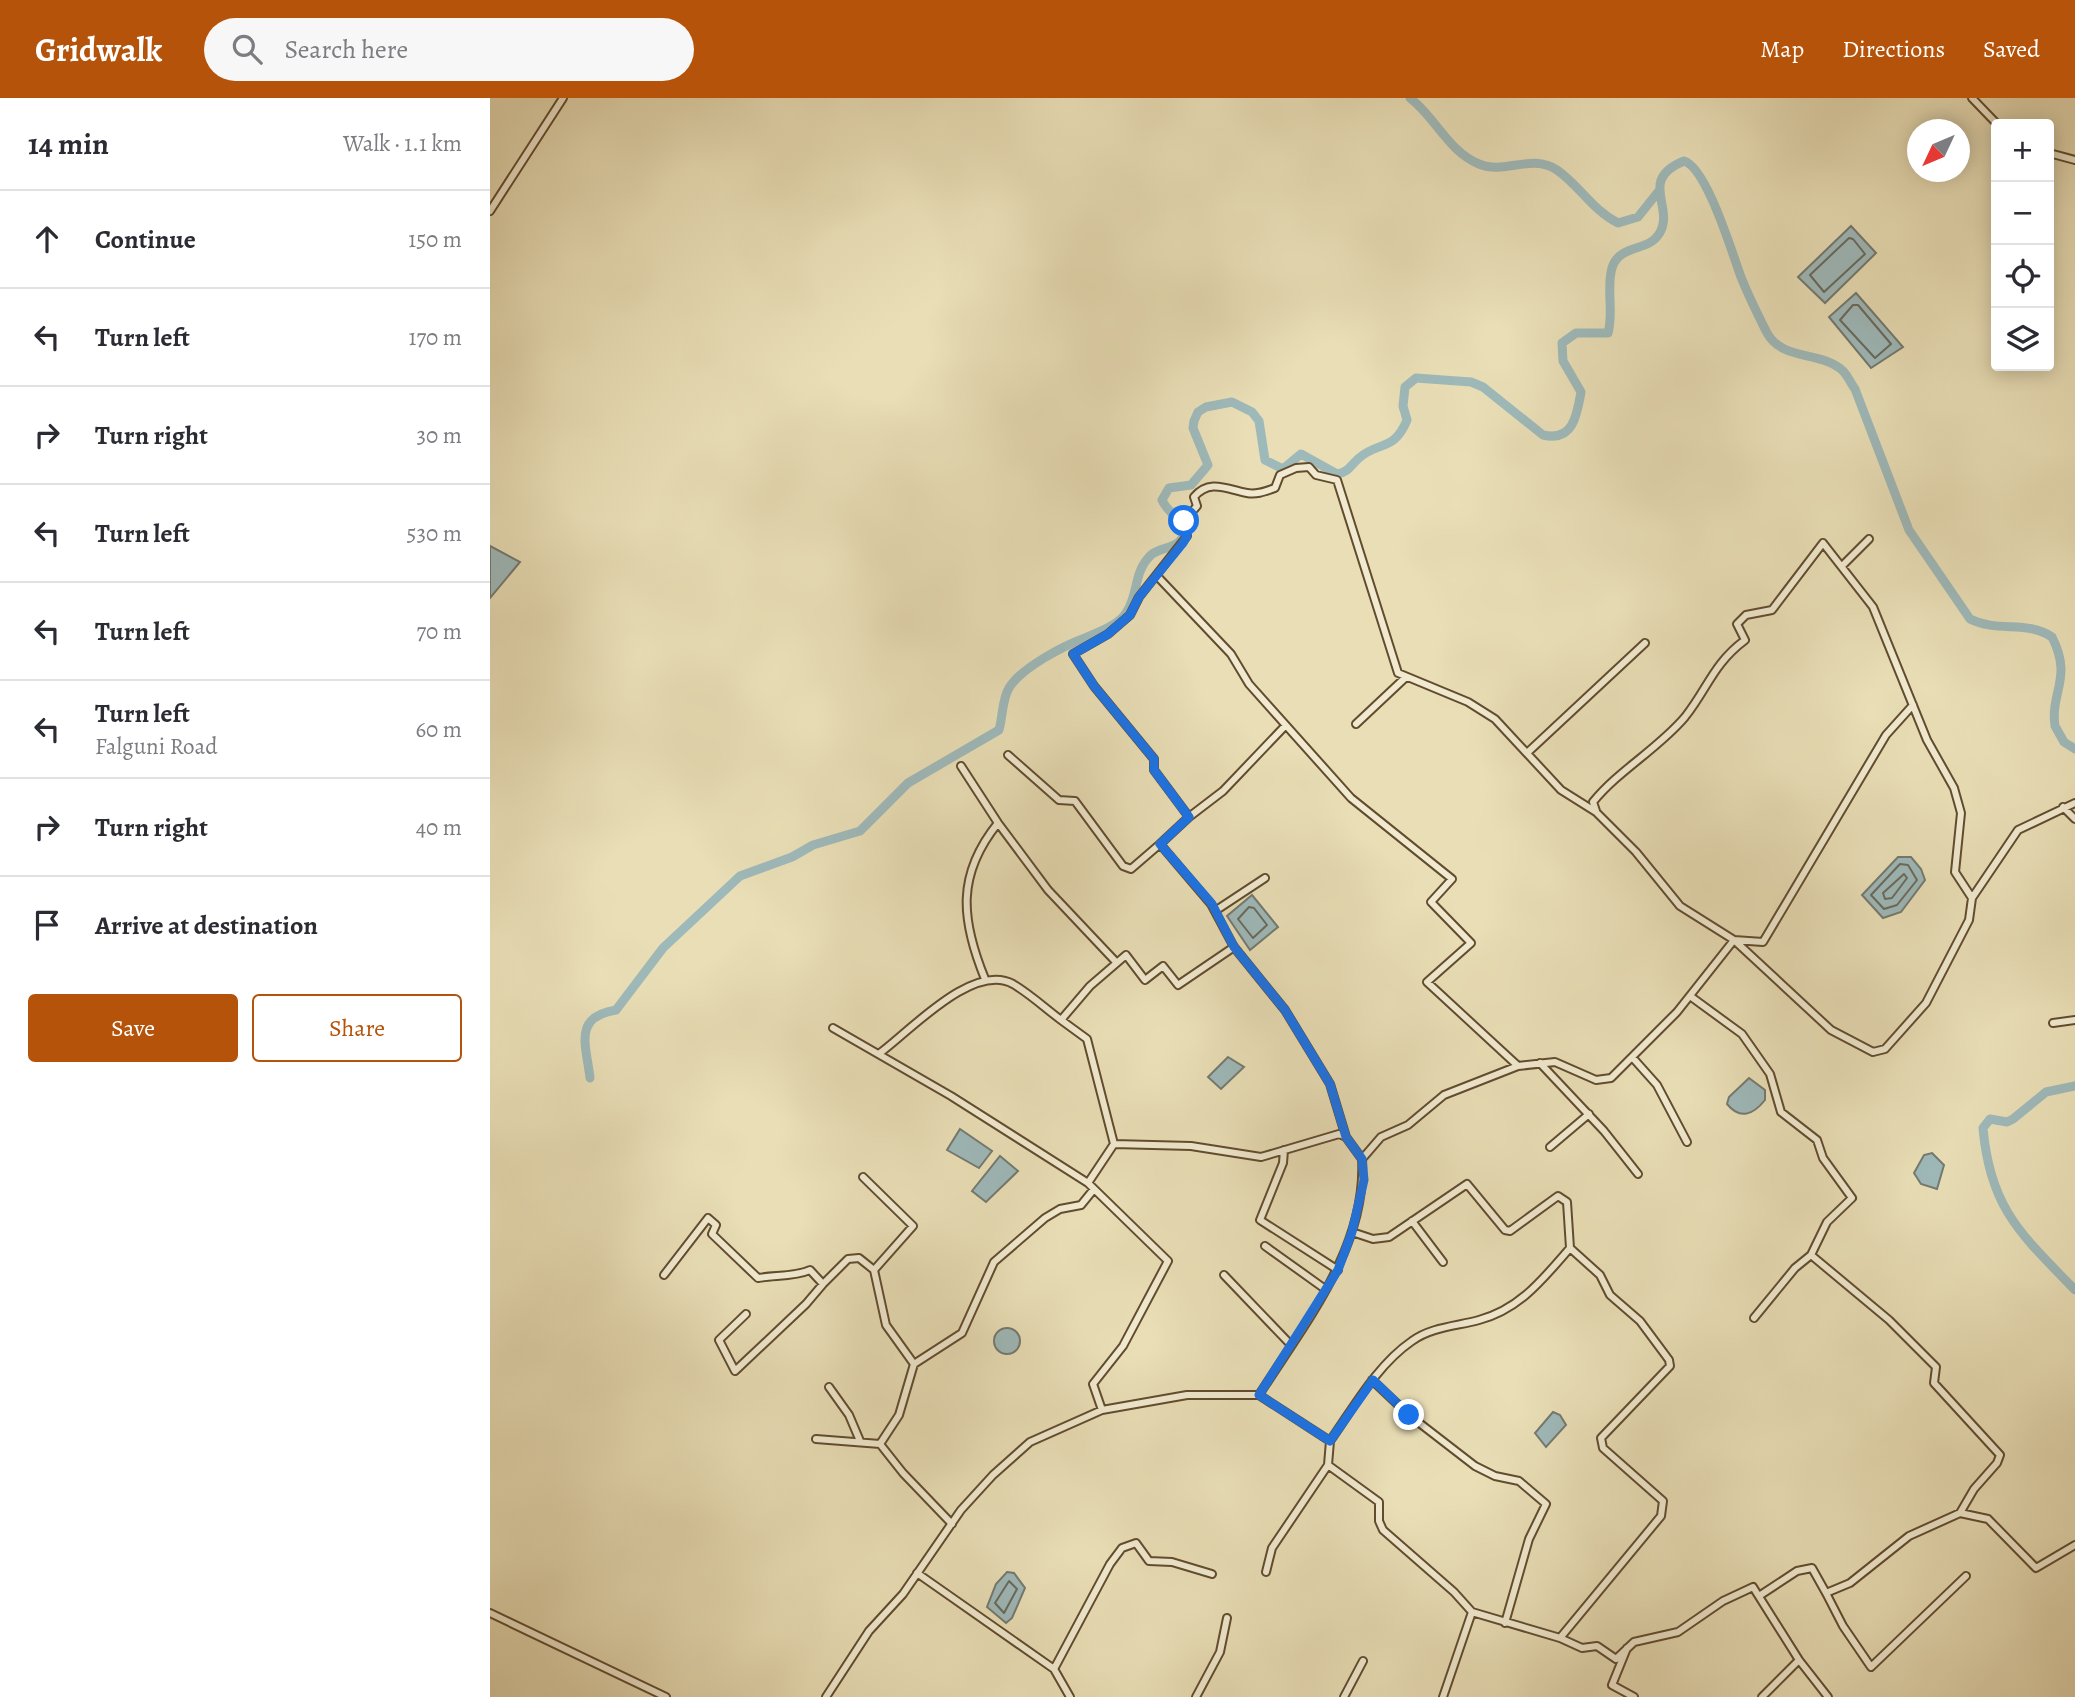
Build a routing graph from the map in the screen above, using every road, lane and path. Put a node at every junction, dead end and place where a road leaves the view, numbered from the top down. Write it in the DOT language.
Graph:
graph roads {
  1 [pos="563,98"];
  2 [pos="1972,98"];
  3 [pos="1992,119"];
  4 [pos="2054,154"];
  5 [pos="2075,160"];
  6 [pos="490,211"];
  7 [pos="1870,539"];
  8 [pos="1842,566"];
  9 [pos="1157,576"];
  10 [pos="1645,643"];
  11 [pos="1406,677"];
  12 [pos="1913,705"];
  13 [pos="1356,724"];
  14 [pos="1286,726"];
  15 [pos="1527,753"];
  16 [pos="1009,755"];
  17 [pos="961,766"];
  18 [pos="2075,803"];
  19 [pos="2063,807"];
  20 [pos="1596,812"];
  21 [pos="1189,817"];
  22 [pos="2075,820"];
  23 [pos="998,823"];
  24 [pos="1160,844"];
  25 [pos="1265,878"];
  26 [pos="1972,898"];
  27 [pos="1215,911"];
  28 [pos="1734,940"];
  29 [pos="1234,947"];
  30 [pos="1116,962"];
  31 [pos="985,979"];
  32 [pos="1690,996"];
  33 [pos="1061,1020"];
  34 [pos="2075,1020"];
  35 [pos="2053,1023"];
  36 [pos="833,1028"];
  37 [pos="880,1054"];
  38 [pos="1632,1057"];
  39 [pos="1540,1063"];
  40 [pos="1518,1066"];
  41 [pos="1589,1114"];
  42 [pos="1346,1137"];
  43 [pos="1687,1142"];
  44 [pos="1114,1144"];
  45 [pos="1550,1147"];
  46 [pos="1284,1150"];
  47 [pos="1362,1159"];
  48 [pos="1638,1174"];
  49 [pos="863,1177"];
  50 [pos="1091,1186"];
  51 [pos="1412,1221"];
  52 [pos="1352,1232"];
  53 [pos="1265,1246"];
  54 [pos="1570,1248"];
  55 [pos="1811,1255"];
  56 [pos="1443,1262"];
  57 [pos="874,1270"];
  58 [pos="1338,1270"];
  59 [pos="664,1275"];
  60 [pos="1224,1275"];
  61 [pos="823,1284"];
  62 [pos="1325,1289"];
  63 [pos="746,1314"];
  64 [pos="1754,1318"];
  65 [pos="1290,1345"];
  66 [pos="914,1364"];
  67 [pos="1373,1380"];
  68 [pos="829,1387"];
  69 [pos="1259,1395"];
  70 [pos="1102,1410"];
  71 [pos="816,1439"];
  72 [pos="860,1441"];
  73 [pos="1330,1441"];
  74 [pos="880,1444"];
  75 [pos="1328,1465"];
  76 [pos="1960,1513"];
  77 [pos="952,1524"];
  78 [pos="2075,1545"];
  79 [pos="1266,1572"];
  80 [pos="917,1573"];
  81 [pos="1212,1574"];
  82 [pos="1966,1576"];
  83 [pos="1826,1593"];
  84 [pos="1759,1596"];
  85 [pos="1472,1612"];
  86 [pos="490,1614"];
  87 [pos="1227,1618"];
  88 [pos="1505,1623"];
  89 [pos="1560,1638"];
  90 [pos="1627,1648"];
  91 [pos="1799,1660"];
  92 [pos="1363,1661"];
  93 [pos="1054,1669"];
  94 [pos="666,1697"];
  95 [pos="826,1697"];
  96 [pos="1070,1697"];
  97 [pos="1196,1697"];
  98 [pos="1344,1697"];
  99 [pos="1443,1697"];
  100 [pos="1634,1697"];
  101 [pos="1762,1697"];
  102 [pos="1828,1697"];
  1 -- 6 [label="street"];
  2 -- 3 [label="street"];
  4 -- 5 [label="street"];
  7 -- 8 [label="street"];
  8 -- 12 [label="street"];
  8 -- 20 [label="street"];
  9 -- 11 [label="street"];
  9 -- 14 [label="street"];
  9 -- 21 [label="street"];
  10 -- 15 [label="street"];
  11 -- 13 [label="street"];
  11 -- 15 [label="street"];
  12 -- 26 [label="street"];
  12 -- 28 [label="street"];
  14 -- 21 [label="street"];
  14 -- 40 [label="street"];
  15 -- 20 [label="street"];
  16 -- 24 [label="street"];
  17 -- 23 [label="street"];
  18 -- 19 [label="street"];
  19 -- 22 [label="street"];
  19 -- 26 [label="street"];
  20 -- 28 [label="street"];
  21 -- 24 [label="street"];
  23 -- 30 [label="street"];
  23 -- 31 [label="street"];
  24 -- 27 [label="street"];
  25 -- 27 [label="street"];
  26 -- 28 [label="street"];
  27 -- 29 [label="street"];
  28 -- 32 [label="street"];
  29 -- 30 [label="street"];
  29 -- 42 [label="street"];
  30 -- 33 [label="street"];
  31 -- 33 [label="street"];
  31 -- 37 [label="street"];
  32 -- 38 [label="street"];
  32 -- 55 [label="street"];
  33 -- 44 [label="street"];
  34 -- 35 [label="street"];
  36 -- 37 [label="street"];
  37 -- 50 [label="street"];
  38 -- 39 [label="street"];
  38 -- 43 [label="street"];
  39 -- 40 [label="street"];
  39 -- 41 [label="street"];
  40 -- 47 [label="street"];
  41 -- 45 [label="street"];
  41 -- 48 [label="street"];
  42 -- 46 [label="street"];
  42 -- 47 [label="street"];
  44 -- 46 [label="street"];
  44 -- 50 [label="street"];
  46 -- 58 [label="street"];
  47 -- 52 [label="street"];
  49 -- 57 [label="street"];
  50 -- 66 [label="street"];
  50 -- 70 [label="street"];
  51 -- 52 [label="street"];
  51 -- 54 [label="street"];
  51 -- 56 [label="street"];
  52 -- 58 [label="street"];
  53 -- 62 [label="street"];
  54 -- 67 [label="street"];
  54 -- 89 [label="street"];
  55 -- 64 [label="street"];
  55 -- 76 [label="street"];
  57 -- 61 [label="street"];
  57 -- 66 [label="street"];
  58 -- 62 [label="street"];
  59 -- 61 [label="street"];
  60 -- 65 [label="street"];
  61 -- 63 [label="street"];
  62 -- 65 [label="street"];
  65 -- 69 [label="street"];
  66 -- 74 [label="street"];
  67 -- 73 [label="street"];
  67 -- 88 [label="street"];
  68 -- 72 [label="street"];
  69 -- 70 [label="street"];
  69 -- 73 [label="street"];
  70 -- 77 [label="street"];
  71 -- 72 [label="street"];
  72 -- 74 [label="street"];
  73 -- 75 [label="street"];
  74 -- 77 [label="street"];
  75 -- 79 [label="street"];
  75 -- 85 [label="street"];
  76 -- 78 [label="street"];
  76 -- 83 [label="street"];
  77 -- 80 [label="street"];
  80 -- 93 [label="street"];
  80 -- 95 [label="street"];
  81 -- 93 [label="street"];
  82 -- 83 [label="street"];
  83 -- 84 [label="street"];
  84 -- 90 [label="street"];
  84 -- 91 [label="street"];
  85 -- 88 [label="street"];
  85 -- 99 [label="street"];
  86 -- 94 [label="street"];
  87 -- 97 [label="street"];
  88 -- 89 [label="street"];
  89 -- 90 [label="street"];
  90 -- 100 [label="street"];
  91 -- 101 [label="street"];
  91 -- 102 [label="street"];
  92 -- 98 [label="street"];
  93 -- 96 [label="street"];
}
